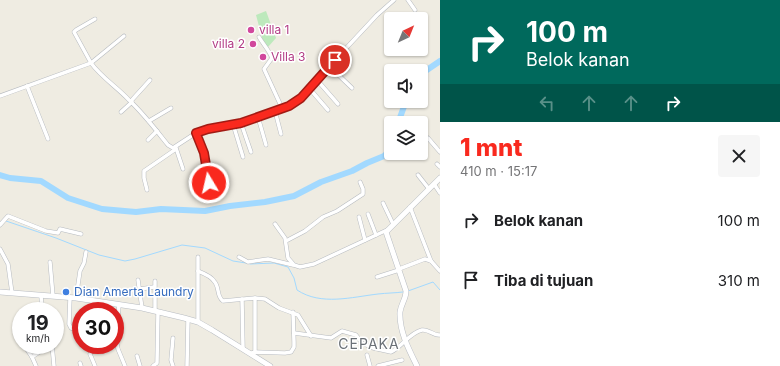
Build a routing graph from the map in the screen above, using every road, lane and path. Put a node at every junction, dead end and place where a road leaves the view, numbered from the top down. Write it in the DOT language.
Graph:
graph roads {
  1 [pos="394,0"];
  2 [pos="408,0"];
  3 [pos="415,10"];
  4 [pos="95,19"];
  5 [pos="124,36"];
  6 [pos="259,37"];
  7 [pos="91,63"];
  8 [pos="329,66"];
  9 [pos="150,80"];
  10 [pos="317,80"];
  11 [pos="27,86"];
  12 [pos="309,88"];
  13 [pos="352,88"];
  14 [pos="0,96"];
  15 [pos="131,102"];
  16 [pos="338,104"];
  17 [pos="171,108"];
  18 [pos="282,108"];
  19 [pos="328,110"];
  20 [pos="275,111"];
  21 [pos="121,112"];
  22 [pos="258,117"];
  23 [pos="149,121"];
  24 [pos="241,123"];
  25 [pos="233,124"];
  26 [pos="157,132"];
  27 [pos="196,133"];
  28 [pos="281,134"];
  29 [pos="428,138"];
  30 [pos="48,139"];
  31 [pos="148,140"];
  32 [pos="266,145"];
  33 [pos="176,148"];
  34 [pos="251,152"];
  35 [pos="440,152"];
  36 [pos="243,157"];
  37 [pos="183,169"];
  38 [pos="418,175"];
  39 [pos="440,178"];
  40 [pos="360,182"];
  41 [pos="209,183"];
  42 [pos="434,184"];
  43 [pos="429,189"];
  44 [pos="147,190"];
  45 [pos="440,193"];
  46 [pos="383,203"];
  47 [pos="410,207"];
  48 [pos="368,214"];
  49 [pos="359,216"];
  50 [pos="275,224"];
  51 [pos="393,224"];
  52 [pos="0,225"];
  53 [pos="386,230"];
  54 [pos="81,234"];
  55 [pos="376,235"];
  56 [pos="365,240"];
  57 [pos="286,241"];
  58 [pos="0,249"];
  59 [pos="86,252"];
  60 [pos="198,257"];
  61 [pos="239,257"];
  62 [pos="431,261"];
  63 [pos="50,262"];
  64 [pos="294,265"];
  65 [pos="399,269"];
  66 [pos="198,271"];
  67 [pos="440,271"];
  68 [pos="378,277"];
  69 [pos="138,280"];
  70 [pos="155,281"];
  71 [pos="154,287"];
  72 [pos="140,289"];
  73 [pos="0,292"];
  74 [pos="12,293"];
  75 [pos="41,295"];
  76 [pos="53,296"];
  77 [pos="73,298"];
  78 [pos="255,298"];
  79 [pos="242,299"];
  80 [pos="41,302"];
  81 [pos="72,302"];
  82 [pos="99,302"];
  83 [pos="72,304"];
  84 [pos="124,306"];
  85 [pos="142,308"];
  86 [pos="156,312"];
  87 [pos="293,312"];
  88 [pos="188,319"];
  89 [pos="198,322"];
  90 [pos="72,328"];
  91 [pos="294,333"];
  92 [pos="440,335"];
  93 [pos="312,336"];
  94 [pos="173,338"];
  95 [pos="406,341"];
  96 [pos="243,348"];
  97 [pos="253,353"];
  98 [pos="30,354"];
  99 [pos="36,354"];
  100 [pos="52,354"];
  101 [pos="90,354"];
  102 [pos="120,354"];
  103 [pos="367,355"];
  104 [pos="137,356"];
  105 [pos="32,357"];
  106 [pos="402,360"];
  107 [pos="155,365"];
  108 [pos="36,366"];
  109 [pos="54,366"];
  110 [pos="95,366"];
  111 [pos="125,366"];
  112 [pos="140,366"];
  113 [pos="173,366"];
  114 [pos="188,366"];
  115 [pos="269,366"];
  116 [pos="370,366"];
  117 [pos="378,366"];
  118 [pos="417,366"];
  1 -- 8 [label="street"];
  2 -- 3 [label="street"];
  4 -- 7 [label="street"];
  5 -- 7 [label="street"];
  6 -- 18 [label="street"];
  7 -- 11 [label="street"];
  7 -- 15 [label="street"];
  8 -- 10 [label="street"];
  8 -- 13 [label="street"];
  9 -- 15 [label="street"];
  10 -- 12 [label="street"];
  10 -- 16 [label="street"];
  11 -- 14 [label="street"];
  11 -- 30 [label="street"];
  12 -- 18 [label="street"];
  12 -- 19 [label="street"];
  15 -- 21 [label="street"];
  15 -- 23 [label="street"];
  17 -- 23 [label="street"];
  18 -- 20 [label="street"];
  20 -- 22 [label="street"];
  20 -- 28 [label="street"];
  22 -- 24 [label="street"];
  22 -- 32 [label="street"];
  23 -- 26 [label="street"];
  24 -- 25 [label="street"];
  24 -- 34 [label="street"];
  25 -- 27 [label="street"];
  25 -- 36 [label="street"];
  26 -- 31 [label="street"];
  26 -- 33 [label="street"];
  27 -- 33 [label="street"];
  27 -- 41 [label="street"];
  29 -- 35 [label="street"];
  33 -- 37 [label="street"];
  33 -- 44 [label="street"];
  38 -- 43 [label="street"];
  39 -- 42 [label="street"];
  40 -- 57 [label="street"];
  42 -- 43 [label="street"];
  42 -- 45 [label="street"];
  43 -- 47 [label="street"];
  46 -- 51 [label="street"];
  47 -- 51 [label="street"];
  47 -- 62 [label="street"];
  48 -- 55 [label="street"];
  49 -- 56 [label="street"];
  50 -- 57 [label="street"];
  51 -- 53 [label="street"];
  52 -- 54 [label="street"];
  53 -- 55 [label="street"];
  53 -- 65 [label="street"];
  55 -- 56 [label="street"];
  56 -- 64 [label="street"];
  57 -- 64 [label="street"];
  58 -- 74 [label="street"];
  59 -- 77 [label="street"];
  60 -- 66 [label="street"];
  61 -- 64 [label="street"];
  62 -- 65 [label="street"];
  62 -- 67 [label="street"];
  63 -- 76 [label="street"];
  65 -- 68 [label="street"];
  65 -- 95 [label="street"];
  66 -- 79 [label="street"];
  66 -- 89 [label="street"];
  69 -- 72 [label="street"];
  70 -- 71 [label="street"];
  71 -- 72 [label="street"];
  71 -- 86 [label="street"];
  72 -- 85 [label="street"];
  73 -- 74 [label="street"];
  74 -- 75 [label="street"];
  75 -- 76 [label="street"];
  75 -- 80 [label="street"];
  76 -- 77 [label="street"];
  77 -- 81 [label="street"];
  77 -- 82 [label="street"];
  78 -- 79 [label="street"];
  78 -- 87 [label="street"];
  78 -- 97 [label="street"];
  79 -- 96 [label="street"];
  83 -- 90 [label="street"];
  84 -- 85 [label="street"];
  85 -- 86 [label="street"];
  86 -- 88 [label="street"];
  86 -- 107 [label="street"];
  87 -- 91 [label="street"];
  87 -- 93 [label="street"];
  88 -- 89 [label="street"];
  88 -- 114 [label="street"];
  89 -- 96 [label="street"];
  91 -- 93 [label="street"];
  91 -- 97 [label="street"];
  92 -- 95 [label="street"];
  93 -- 95 [label="street"];
  94 -- 113 [label="street"];
  95 -- 118 [label="street"];
  96 -- 97 [label="street"];
  97 -- 115 [label="street"];
  98 -- 105 [label="street"];
  99 -- 105 [label="street"];
  100 -- 109 [label="street"];
  101 -- 110 [label="street"];
  102 -- 111 [label="street"];
  103 -- 116 [label="street"];
  104 -- 112 [label="street"];
  105 -- 108 [label="street"];
  106 -- 117 [label="street"];
}
